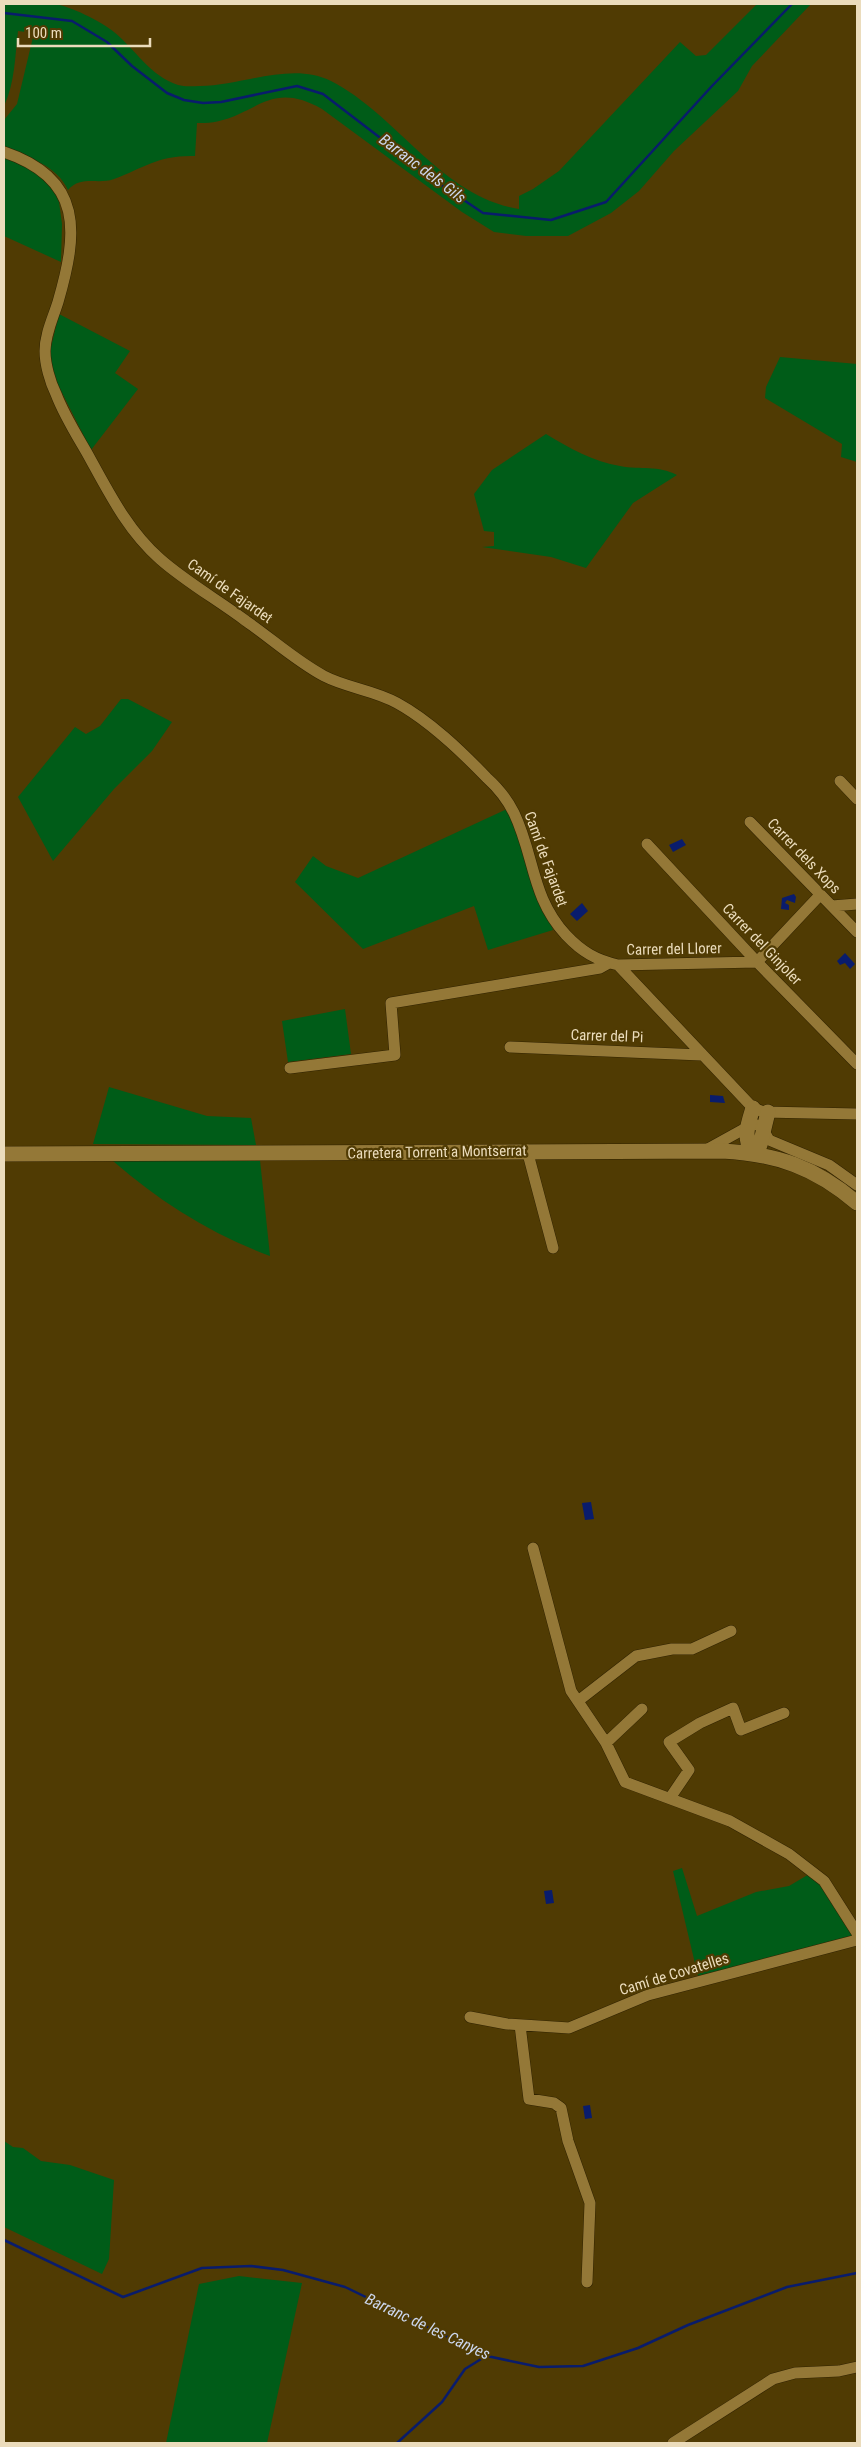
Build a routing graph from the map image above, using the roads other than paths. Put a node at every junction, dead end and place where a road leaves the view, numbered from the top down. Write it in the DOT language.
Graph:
graph roads {
  1 [pos="4,152"];
  2 [pos="840,781"];
  3 [pos="857,799"];
  4 [pos="750,822"];
  5 [pos="647,844"];
  6 [pos="820,895"];
  7 [pos="857,904"];
  8 [pos="832,906"];
  9 [pos="857,932"];
  10 [pos="757,962"];
  11 [pos="614,964"];
  12 [pos="510,1047"];
  13 [pos="701,1055"];
  14 [pos="857,1064"];
  15 [pos="290,1068"];
  16 [pos="762,1110"];
  17 [pos="857,1114"];
  18 [pos="748,1128"];
  19 [pos="765,1130"];
  20 [pos="527,1150"];
  21 [pos="706,1150"];
  22 [pos="752,1153"];
  23 [pos="4,1154"];
  24 [pos="857,1185"];
  25 [pos="857,1203"];
  26 [pos="553,1248"];
  27 [pos="533,1548"];
  28 [pos="731,1631"];
  29 [pos="578,1701"];
  30 [pos="642,1709"];
  31 [pos="784,1713"];
  32 [pos="606,1743"];
  33 [pos="670,1798"];
  34 [pos="857,1933"];
  35 [pos="857,1940"];
  36 [pos="470,2018"];
  37 [pos="520,2025"];
  38 [pos="587,2282"];
  39 [pos="857,2367"];
  40 [pos="673,2443"];
  1 -- 11 [label="street, Camí de Fajardet"];
  2 -- 3 [label="street"];
  4 -- 6 [label="street, Carrer dels Xops"];
  5 -- 10 [label="street, Carrer del Ginjoler"];
  6 -- 8 [label="street, Carrer dels Xops"];
  6 -- 10 [label="street"];
  7 -- 8 [label="street"];
  8 -- 9 [label="street, Carrer dels Xops"];
  10 -- 11 [label="street, Carrer del Llorer"];
  10 -- 14 [label="street, Carrer del Ginjoler"];
  11 -- 13 [label="street, Camí de Fajardet"];
  11 -- 15 [label="street"];
  12 -- 13 [label="street, Carrer del Pi"];
  13 -- 16 [label="street, Camí de Fajardet"];
  16 -- 17 [label="street"];
  16 -- 18 [label="main road"];
  16 -- 19 [label="main road"];
  18 -- 19 [label="street"];
  18 -- 21 [label="street"];
  18 -- 22 [label="main road"];
  19 -- 22 [label="main road"];
  19 -- 24 [label="street"];
  20 -- 21 [label="main road, Carretera Torrent a Montserrat"];
  20 -- 23 [label="main road, Carretera Torrent a Montserrat"];
  20 -- 26 [label="street"];
  21 -- 22 [label="main road, Carretera Torrent a Montserrat"];
  22 -- 25 [label="main road, Carretera Torrent a Montserrat"];
  27 -- 29 [label="street"];
  28 -- 29 [label="street"];
  29 -- 32 [label="street"];
  30 -- 32 [label="street"];
  31 -- 33 [label="street"];
  32 -- 33 [label="street"];
  33 -- 34 [label="street"];
  35 -- 37 [label="street, Camí de Covatelles"];
  36 -- 37 [label="street, Camí de Covatelles"];
  37 -- 38 [label="street"];
  39 -- 40 [label="street"];
}
